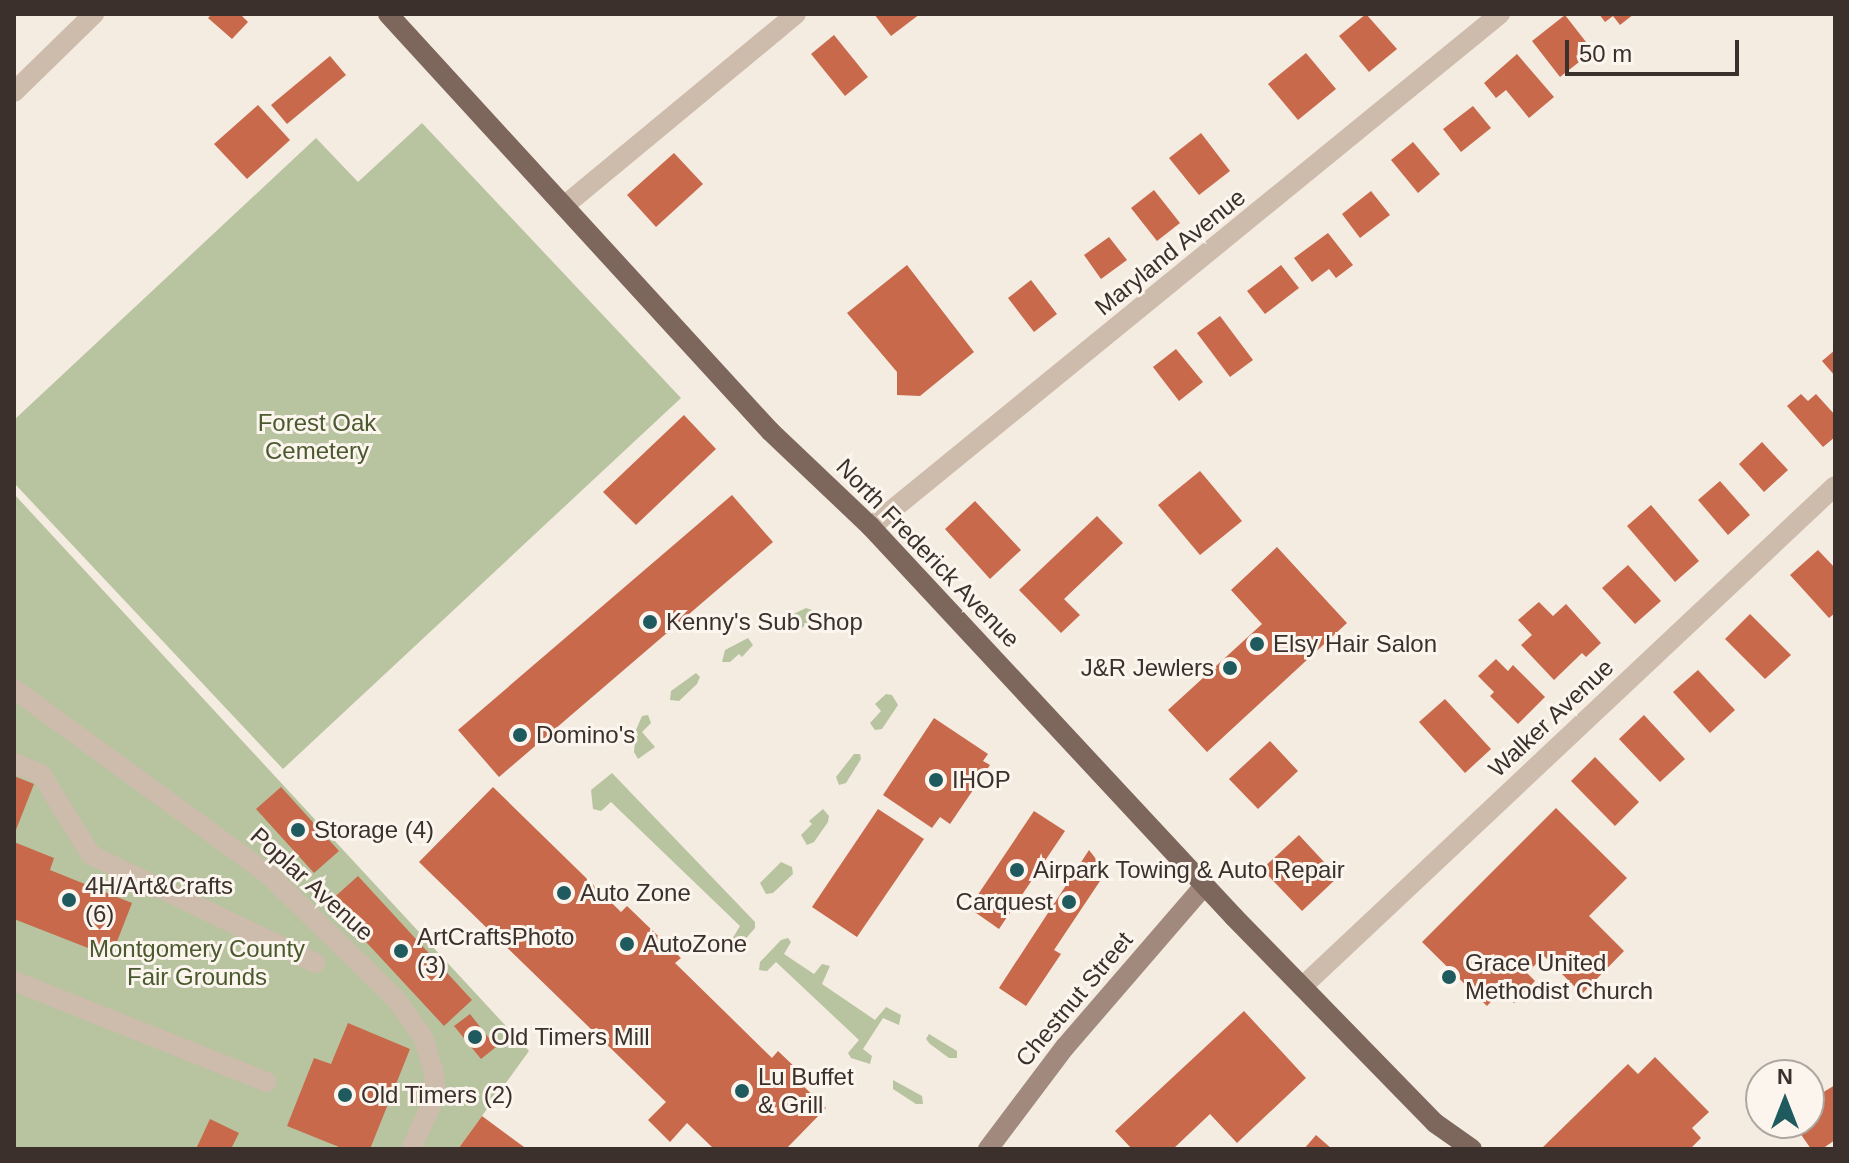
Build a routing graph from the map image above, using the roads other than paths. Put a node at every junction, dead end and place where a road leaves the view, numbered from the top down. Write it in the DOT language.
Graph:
graph roads {
  1 [pos="94,14"];
  2 [pos="388,14"];
  3 [pos="796,14"];
  4 [pos="1500,14"];
  5 [pos="14,92"];
  6 [pos="564,206"];
  7 [pos="1835,486"];
  8 [pos="871,527"];
  9 [pos="14,689"];
  10 [pos="14,763"];
  11 [pos="1204,886"];
  12 [pos="315,963"];
  13 [pos="14,981"];
  14 [pos="1302,987"];
  15 [pos="267,1082"];
  16 [pos="1435,1123"];
  17 [pos="411,1149"];
  18 [pos="988,1149"];
  19 [pos="1444,1149"];
  20 [pos="1472,1149"];
  1 -- 5 [label="street"];
  2 -- 6 [label="main road, North Frederick Avenue"];
  3 -- 6 [label="street"];
  4 -- 8 [label="street, Maryland Avenue"];
  6 -- 8 [label="main road, North Frederick Avenue"];
  7 -- 14 [label="street, Walker Avenue"];
  8 -- 11 [label="main road, North Frederick Avenue"];
  9 -- 17 [label="street, Poplar Avenue"];
  10 -- 12 [label="street"];
  11 -- 14 [label="main road, North Frederick Avenue"];
  11 -- 18 [label="street, Chestnut Street"];
  13 -- 15 [label="street"];
  14 -- 16 [label="main road, North Frederick Avenue"];
  16 -- 19 [label="main road, North Frederick Avenue"];
  16 -- 20 [label="main road, North Frederick Avenue"];
}
